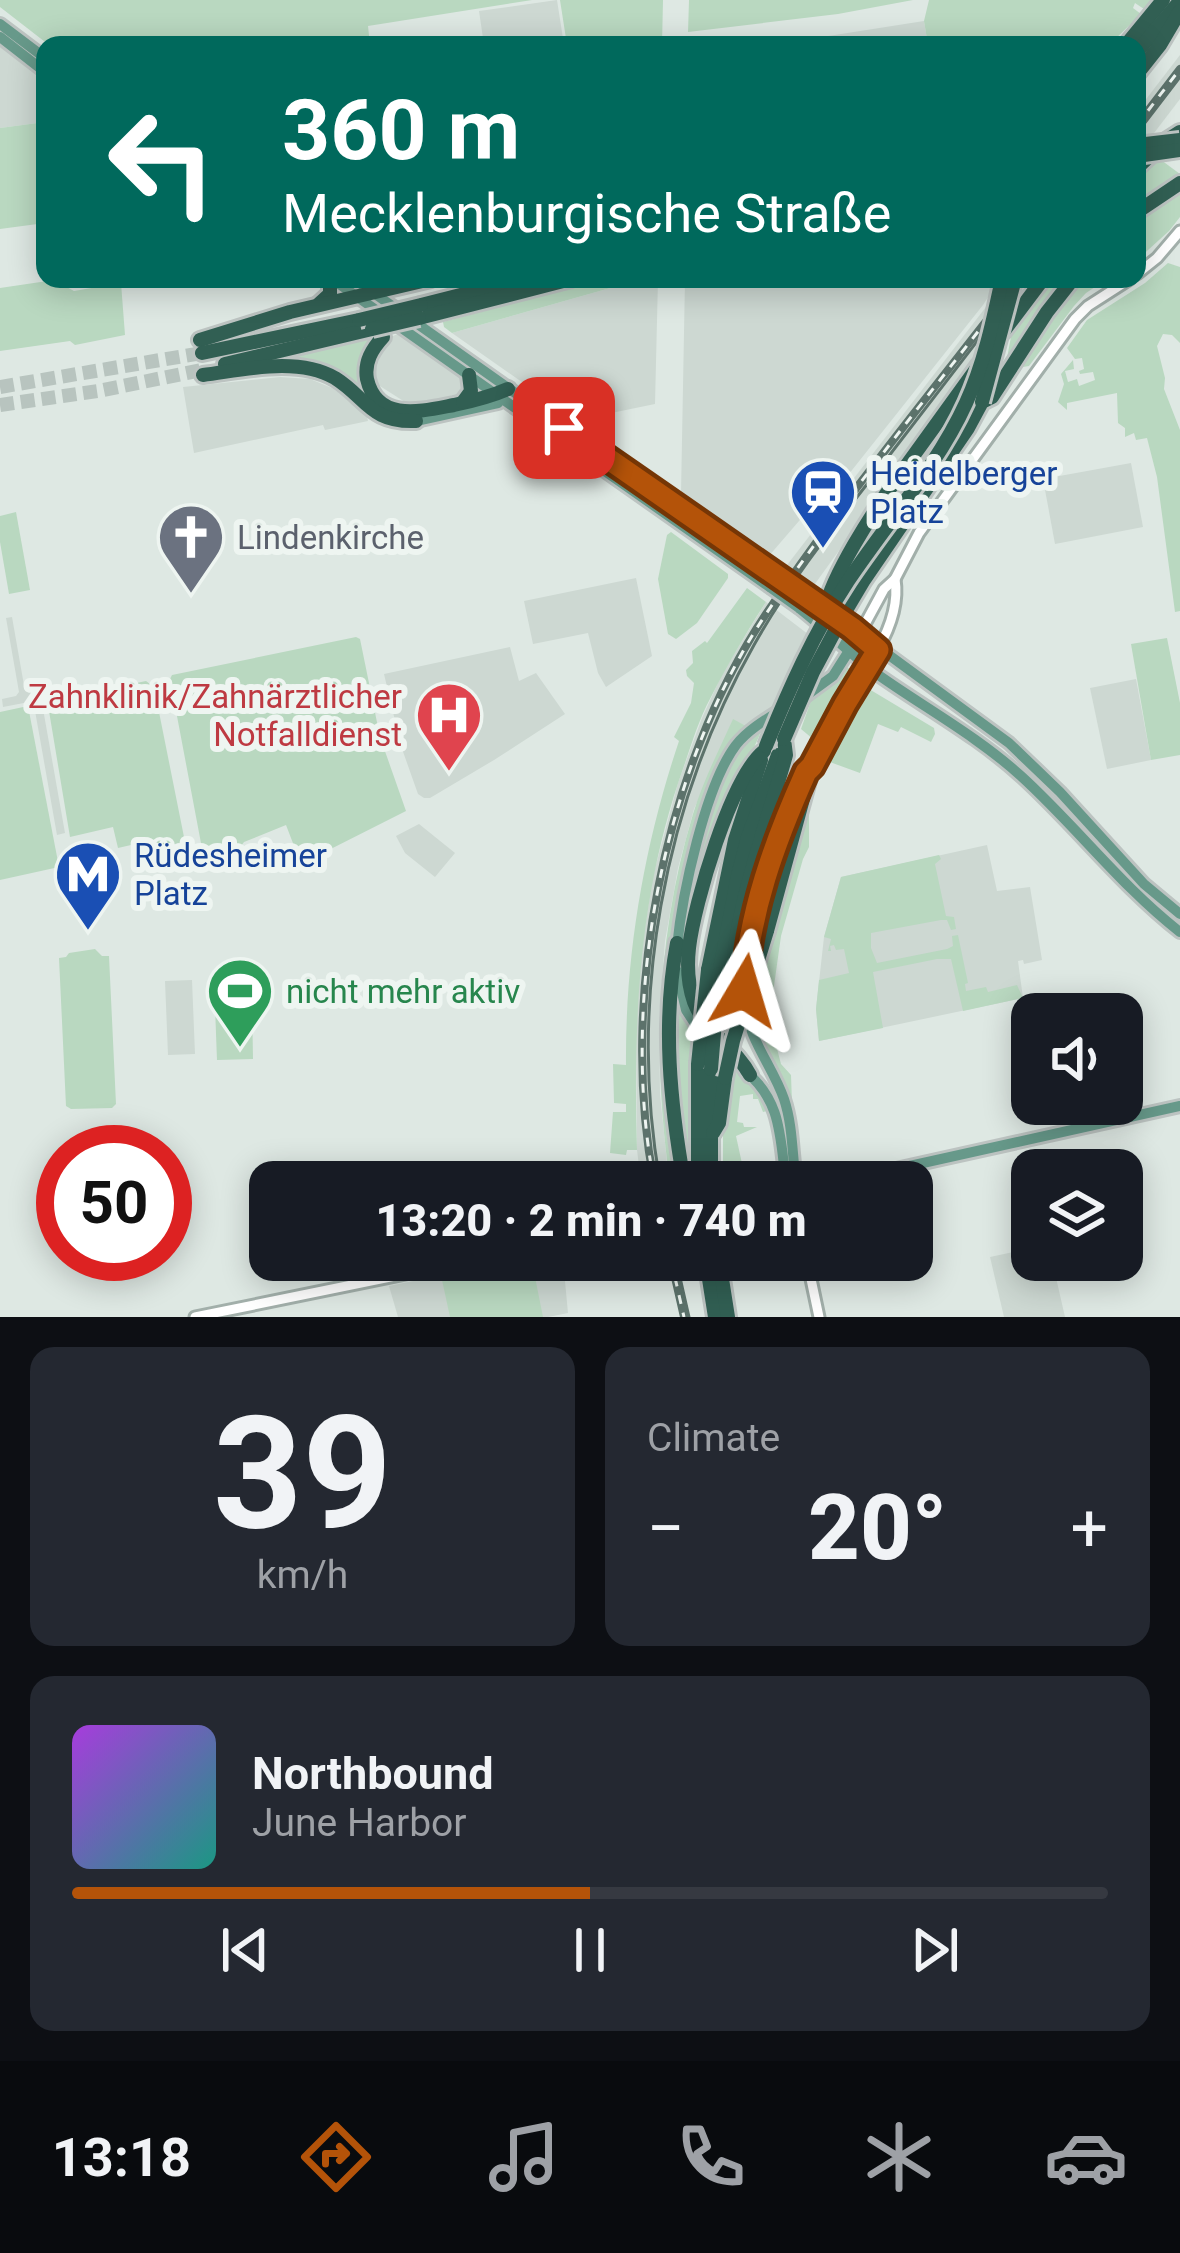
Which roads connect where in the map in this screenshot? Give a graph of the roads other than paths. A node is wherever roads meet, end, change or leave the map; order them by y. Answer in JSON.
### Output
{"nodes":[{"id":1,"x":1163,"y":0,"type":"edge"},
{"id":2,"x":1180,"y":1,"type":"edge"},
{"id":3,"x":1180,"y":11,"type":"edge"},
{"id":4,"x":0,"y":24,"type":"edge"},
{"id":5,"x":1137,"y":36,"type":"edge"},
{"id":6,"x":1140,"y":36,"type":"edge"},
{"id":7,"x":0,"y":37,"type":"edge"},
{"id":8,"x":36,"y":51,"type":"edge"},
{"id":9,"x":1146,"y":63,"type":"edge"},
{"id":10,"x":36,"y":64,"type":"edge"},
{"id":11,"x":1180,"y":136,"type":"edge"},
{"id":12,"x":1146,"y":143,"type":"edge"},
{"id":13,"x":1180,"y":150,"type":"edge"},
{"id":14,"x":1146,"y":155,"type":"edge"},
{"id":15,"x":1146,"y":159,"type":"edge"},
{"id":16,"x":1179,"y":183,"type":"edge"},
{"id":17,"x":1146,"y":206,"type":"edge"},
{"id":18,"x":1180,"y":231,"type":"edge"},
{"id":19,"x":1146,"y":267,"type":"edge"},
{"id":20,"x":330,"y":288,"type":"edge"},
{"id":21,"x":348,"y":288,"type":"edge"},
{"id":22,"x":360,"y":288,"type":"edge"},
{"id":23,"x":398,"y":288,"type":"edge"},
{"id":24,"x":498,"y":288,"type":"edge"},
{"id":25,"x":532,"y":288,"type":"edge"},
{"id":26,"x":1000,"y":288,"type":"edge"},
{"id":27,"x":1013,"y":288,"type":"edge"},
{"id":28,"x":1036,"y":288,"type":"edge"},
{"id":29,"x":1067,"y":288,"type":"edge"},
{"id":30,"x":1118,"y":288,"type":"edge"},
{"id":31,"x":365,"y":297,"type":"junction"},
{"id":32,"x":318,"y":305,"type":"junction"},
{"id":33,"x":425,"y":313,"type":"junction"},
{"id":34,"x":371,"y":329,"type":"junction"},
{"id":35,"x":469,"y":375,"type":"junction"},
{"id":36,"x":502,"y":394,"type":"junction"},
{"id":37,"x":982,"y":402,"type":"junction"},
{"id":38,"x":462,"y":403,"type":"junction"},
{"id":39,"x":416,"y":422,"type":"joint"},
{"id":40,"x":895,"y":579,"type":"junction"},
{"id":41,"x":802,"y":603,"type":"junction"},
{"id":42,"x":822,"y":626,"type":"junction"},
{"id":43,"x":860,"y":635,"type":"junction"},
{"id":44,"x":878,"y":650,"type":"junction"},
{"id":45,"x":850,"y":652,"type":"junction"},
{"id":46,"x":868,"y":667,"type":"junction"},
{"id":47,"x":776,"y":749,"type":"junction"},
{"id":48,"x":812,"y":766,"type":"junction"},
{"id":49,"x":1180,"y":914,"type":"edge"},
{"id":50,"x":1180,"y":932,"type":"edge"},
{"id":51,"x":677,"y":943,"type":"junction"},
{"id":52,"x":745,"y":1008,"type":"junction"},
{"id":53,"x":704,"y":1066,"type":"junction"},
{"id":54,"x":750,"y":1075,"type":"junction"},
{"id":55,"x":1180,"y":1106,"type":"edge"},
{"id":56,"x":710,"y":1137,"type":"junction"},
{"id":57,"x":680,"y":1161,"type":"edge"},
{"id":58,"x":699,"y":1161,"type":"edge"},
{"id":59,"x":711,"y":1161,"type":"edge"},
{"id":60,"x":783,"y":1161,"type":"edge"},
{"id":61,"x":794,"y":1161,"type":"edge"},
{"id":62,"x":933,"y":1161,"type":"edge"},
{"id":63,"x":371,"y":1281,"type":"edge"},
{"id":64,"x":709,"y":1281,"type":"edge"},
{"id":65,"x":722,"y":1281,"type":"edge"},
{"id":66,"x":811,"y":1281,"type":"edge"},
{"id":67,"x":195,"y":1317,"type":"edge"},
{"id":68,"x":715,"y":1317,"type":"edge"},
{"id":69,"x":728,"y":1317,"type":"edge"},
{"id":70,"x":819,"y":1317,"type":"edge"}],
"edges":[{"from":1,"to":5,"type":"highway"},
{"from":2,"to":6,"type":"highway"},
{"from":3,"to":9,"type":"highway"},
{"from":4,"to":8,"type":"main road"},
{"from":7,"to":10,"type":"main road"},
{"from":11,"to":12,"type":"highway","bridge":true},
{"from":11,"to":15,"type":"highway","bridge":true},
{"from":13,"to":14,"type":"highway","bridge":true},
{"from":16,"to":17,"type":"highway"},
{"from":18,"to":19,"type":"street"},
{"from":20,"to":32,"type":"highway"},
{"from":21,"to":31,"type":"main road"},
{"from":22,"to":31,"type":"main road"},
{"from":23,"to":31,"type":"highway"},
{"from":24,"to":33,"type":"highway"},
{"from":25,"to":33,"type":"highway"},
{"from":26,"to":42,"type":"highway","bridge":true},
{"from":27,"to":37,"type":"highway","bridge":true},
{"from":28,"to":42,"type":"highway","bridge":true},
{"from":29,"to":37,"type":"highway"},
{"from":30,"to":40,"type":"street"},
{"from":31,"to":32,"type":"highway"},
{"from":31,"to":35,"type":"main road"},
{"from":31,"to":36,"type":"main road"},
{"from":32,"to":34,"type":"highway"},
{"from":33,"to":34,"type":"highway","bridge":true},
{"from":33,"to":34,"type":"highway","bridge":true},
{"from":34,"to":38,"type":"highway"},
{"from":34,"to":39,"type":"highway"},
{"from":35,"to":36,"type":"main road"},
{"from":35,"to":38,"type":"highway"},
{"from":36,"to":38,"type":"highway"},
{"from":36,"to":39,"type":"main road"},
{"from":36,"to":41,"type":"main road","bridge":true},
{"from":37,"to":47,"type":"highway","bridge":true},
{"from":40,"to":43,"type":"street"},
{"from":40,"to":44,"type":"street"},
{"from":41,"to":43,"type":"main road"},
{"from":41,"to":45,"type":"main road"},
{"from":42,"to":47,"type":"highway","bridge":true},
{"from":43,"to":44,"type":"main road"},
{"from":43,"to":45,"type":"main road"},
{"from":44,"to":46,"type":"main road"},
{"from":44,"to":49,"type":"main road"},
{"from":45,"to":46,"type":"main road"},
{"from":45,"to":51,"type":"main road"},
{"from":46,"to":48,"type":"main road"},
{"from":46,"to":50,"type":"main road"},
{"from":47,"to":52,"type":"highway"},
{"from":47,"to":53,"type":"highway","bridge":true},
{"from":47,"to":54,"type":"highway"},
{"from":48,"to":52,"type":"main road"},
{"from":48,"to":56,"type":"highway","bridge":true},
{"from":51,"to":54,"type":"main road"},
{"from":51,"to":57,"type":"highway"},
{"from":52,"to":61,"type":"main road"},
{"from":53,"to":56,"type":"highway"},
{"from":53,"to":58,"type":"highway"},
{"from":54,"to":60,"type":"main road"},
{"from":55,"to":62,"type":"main road"},
{"from":56,"to":59,"type":"highway"},
{"from":63,"to":67,"type":"street"},
{"from":64,"to":68,"type":"highway"},
{"from":65,"to":69,"type":"highway"},
{"from":66,"to":70,"type":"street"}]}
